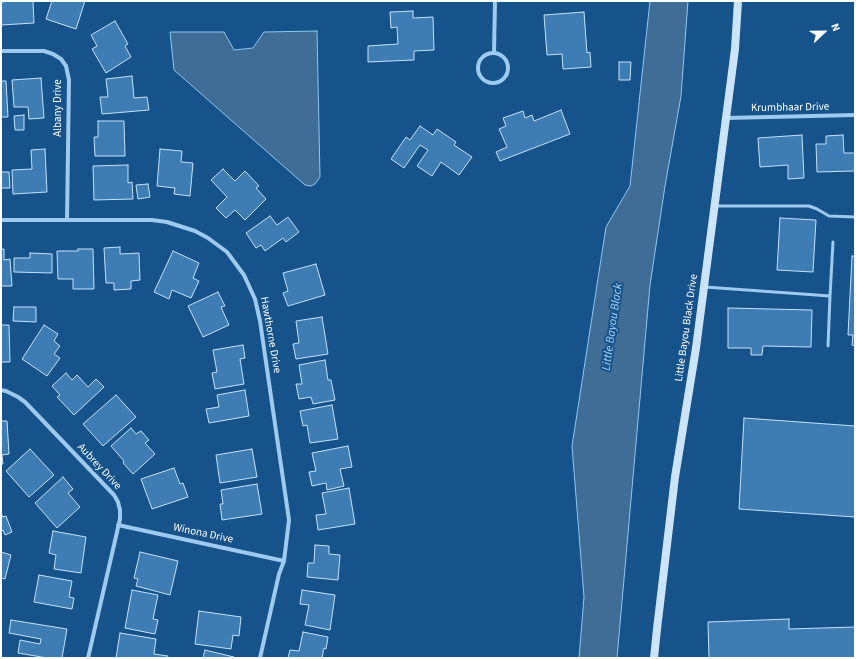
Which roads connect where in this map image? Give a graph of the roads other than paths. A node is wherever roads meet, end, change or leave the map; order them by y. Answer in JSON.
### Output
{"nodes":[{"id":1,"x":495,"y":1,"type":"edge"},
{"id":2,"x":738,"y":1,"type":"edge"},
{"id":3,"x":1,"y":51,"type":"edge"},
{"id":4,"x":494,"y":53,"type":"junction"},
{"id":5,"x":855,"y":115,"type":"edge"},
{"id":6,"x":726,"y":118,"type":"junction"},
{"id":7,"x":714,"y":206,"type":"junction"},
{"id":8,"x":855,"y":217,"type":"edge"},
{"id":9,"x":1,"y":220,"type":"edge"},
{"id":10,"x":67,"y":220,"type":"junction"},
{"id":11,"x":832,"y":242,"type":"dead end"},
{"id":12,"x":704,"y":287,"type":"junction"},
{"id":13,"x":830,"y":296,"type":"junction"},
{"id":14,"x":828,"y":346,"type":"dead end"},
{"id":15,"x":1,"y":390,"type":"edge"},
{"id":16,"x":118,"y":525,"type":"junction"},
{"id":17,"x":284,"y":561,"type":"junction"},
{"id":18,"x":88,"y":658,"type":"edge"},
{"id":19,"x":260,"y":658,"type":"edge"},
{"id":20,"x":654,"y":658,"type":"edge"}],
"edges":[{"from":1,"to":4,"type":"street"},
{"from":2,"to":6,"type":"main road","name":"Little Bayou Black Drive"},
{"from":3,"to":10,"type":"street","name":"Albany Drive"},
{"from":4,"to":4,"type":"street"},
{"from":5,"to":6,"type":"street","name":"Krumbhaar Drive"},
{"from":6,"to":7,"type":"main road","name":"Little Bayou Black Drive"},
{"from":7,"to":8,"type":"lane"},
{"from":7,"to":12,"type":"main road","name":"Little Bayou Black Drive"},
{"from":9,"to":10,"type":"street","name":"Hawthorne Drive"},
{"from":10,"to":17,"type":"street","name":"Hawthorne Drive"},
{"from":11,"to":13,"type":"lane"},
{"from":12,"to":13,"type":"lane"},
{"from":12,"to":20,"type":"main road","name":"Little Bayou Black Drive"},
{"from":13,"to":14,"type":"lane"},
{"from":15,"to":16,"type":"street","name":"Aubrey Drive"},
{"from":16,"to":17,"type":"street","name":"Winona Drive"},
{"from":16,"to":18,"type":"street","name":"Aubrey Drive"},
{"from":17,"to":19,"type":"street","name":"Hawthorne Drive"}]}
